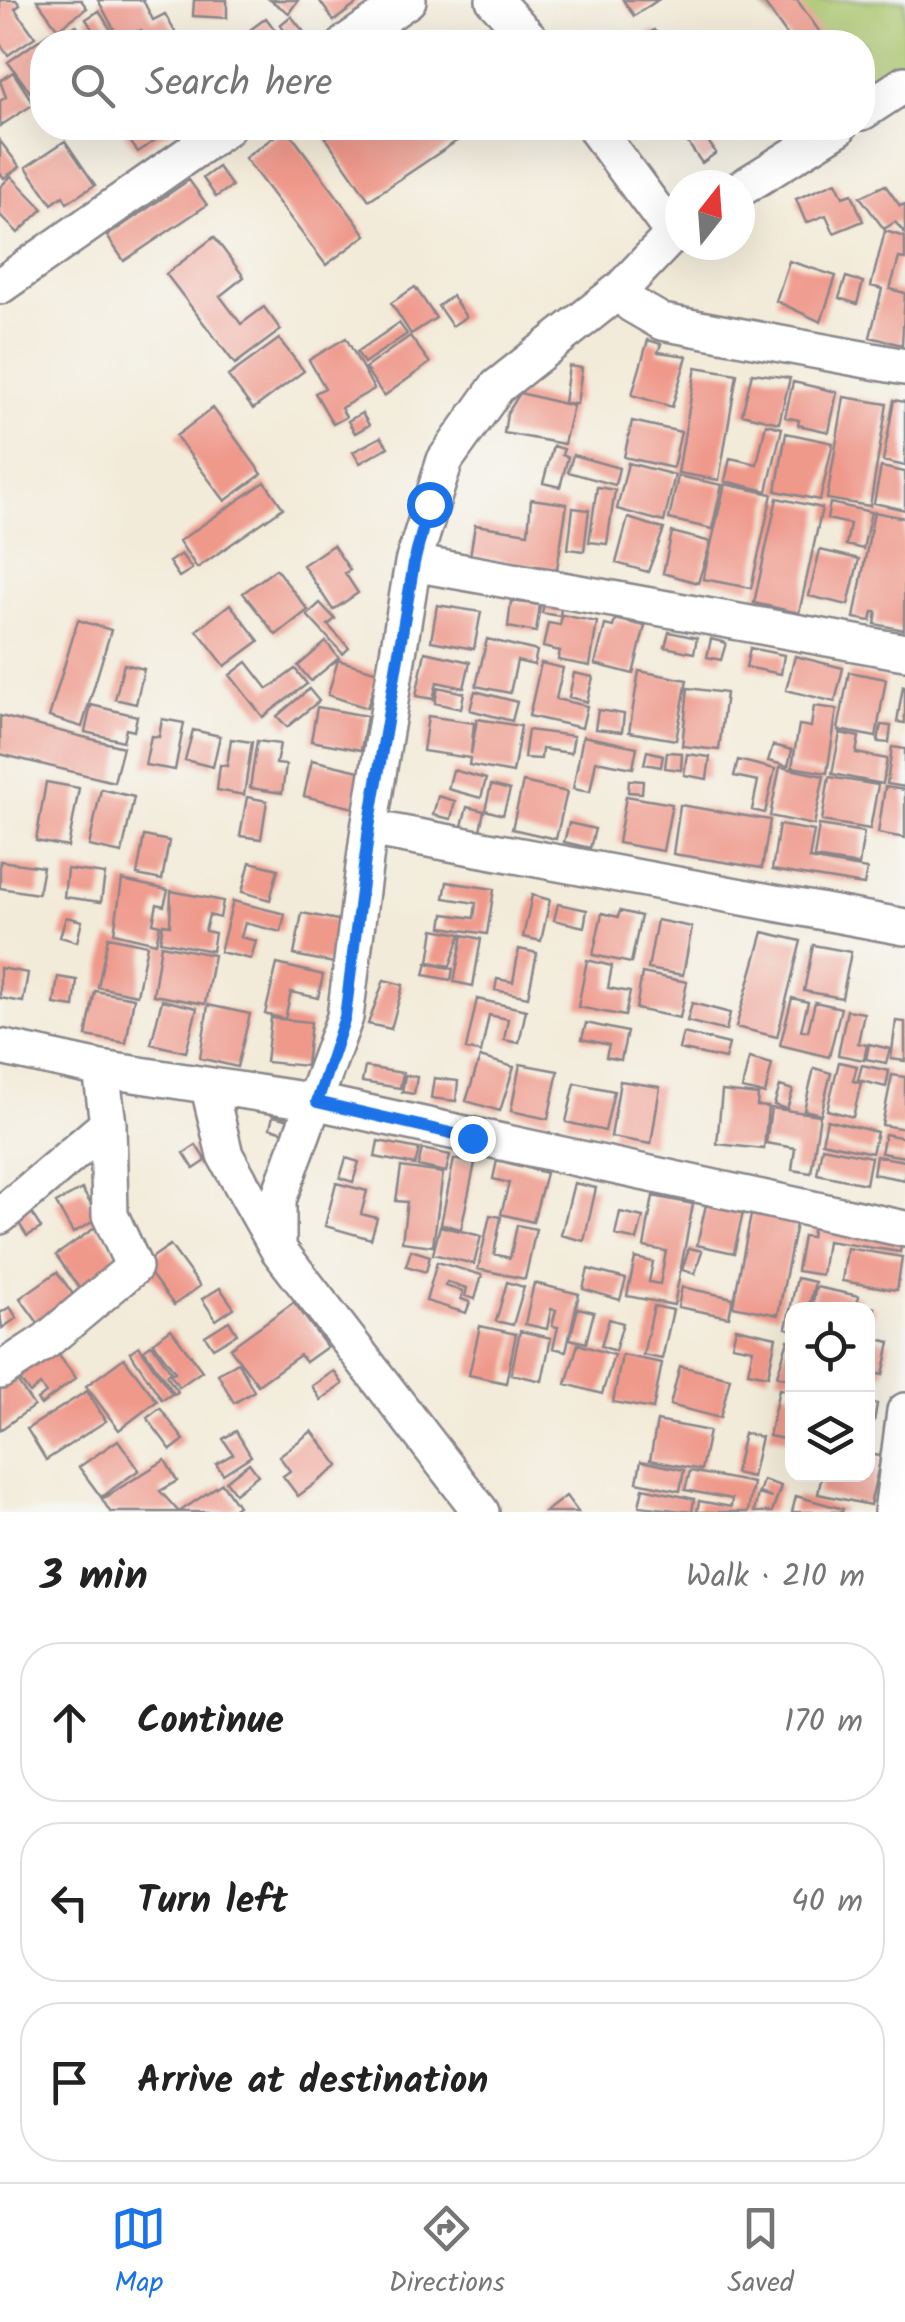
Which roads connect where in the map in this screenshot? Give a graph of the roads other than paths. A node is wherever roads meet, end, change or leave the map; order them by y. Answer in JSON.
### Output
{"nodes":[{"id":1,"x":408,"y":0,"type":"edge"},
{"id":2,"x":494,"y":0,"type":"edge"},
{"id":3,"x":364,"y":30,"type":"edge"},
{"id":4,"x":522,"y":30,"type":"edge"},
{"id":5,"x":905,"y":84,"type":"edge"},
{"id":6,"x":875,"y":104,"type":"edge"},
{"id":7,"x":209,"y":140,"type":"edge"},
{"id":8,"x":605,"y":140,"type":"edge"},
{"id":9,"x":819,"y":140,"type":"edge"},
{"id":10,"x":755,"y":180,"type":"edge"},
{"id":11,"x":665,"y":216,"type":"edge"},
{"id":12,"x":665,"y":242,"type":"edge"},
{"id":13,"x":0,"y":286,"type":"edge"},
{"id":14,"x":622,"y":289,"type":"junction"},
{"id":15,"x":905,"y":367,"type":"edge"},
{"id":16,"x":414,"y":563,"type":"junction"},
{"id":17,"x":905,"y":652,"type":"edge"},
{"id":18,"x":369,"y":828,"type":"junction"},
{"id":19,"x":905,"y":927,"type":"edge"},
{"id":20,"x":0,"y":1047,"type":"edge"},
{"id":21,"x":100,"y":1070,"type":"junction"},
{"id":22,"x":209,"y":1088,"type":"junction"},
{"id":23,"x":317,"y":1102,"type":"junction"},
{"id":24,"x":108,"y":1124,"type":"junction"},
{"id":25,"x":0,"y":1216,"type":"edge"},
{"id":26,"x":905,"y":1228,"type":"edge"},
{"id":27,"x":278,"y":1249,"type":"junction"},
{"id":28,"x":0,"y":1371,"type":"edge"},
{"id":29,"x":905,"y":1424,"type":"edge"},
{"id":30,"x":481,"y":1512,"type":"edge"},
{"id":31,"x":892,"y":1512,"type":"edge"}],
"edges":[{"from":1,"to":3,"type":"street"},
{"from":2,"to":4,"type":"street"},
{"from":5,"to":6,"type":"street"},
{"from":7,"to":13,"type":"street"},
{"from":8,"to":11,"type":"street"},
{"from":9,"to":10,"type":"street"},
{"from":12,"to":14,"type":"street"},
{"from":14,"to":15,"type":"street"},
{"from":14,"to":16,"type":"street"},
{"from":16,"to":17,"type":"street"},
{"from":16,"to":18,"type":"street"},
{"from":18,"to":19,"type":"street"},
{"from":18,"to":23,"type":"street"},
{"from":20,"to":21,"type":"street"},
{"from":21,"to":22,"type":"street"},
{"from":21,"to":24,"type":"street"},
{"from":22,"to":23,"type":"street"},
{"from":22,"to":27,"type":"street"},
{"from":23,"to":26,"type":"street"},
{"from":23,"to":27,"type":"street"},
{"from":24,"to":25,"type":"street"},
{"from":24,"to":28,"type":"street"},
{"from":27,"to":30,"type":"street"},
{"from":29,"to":31,"type":"street"}]}
